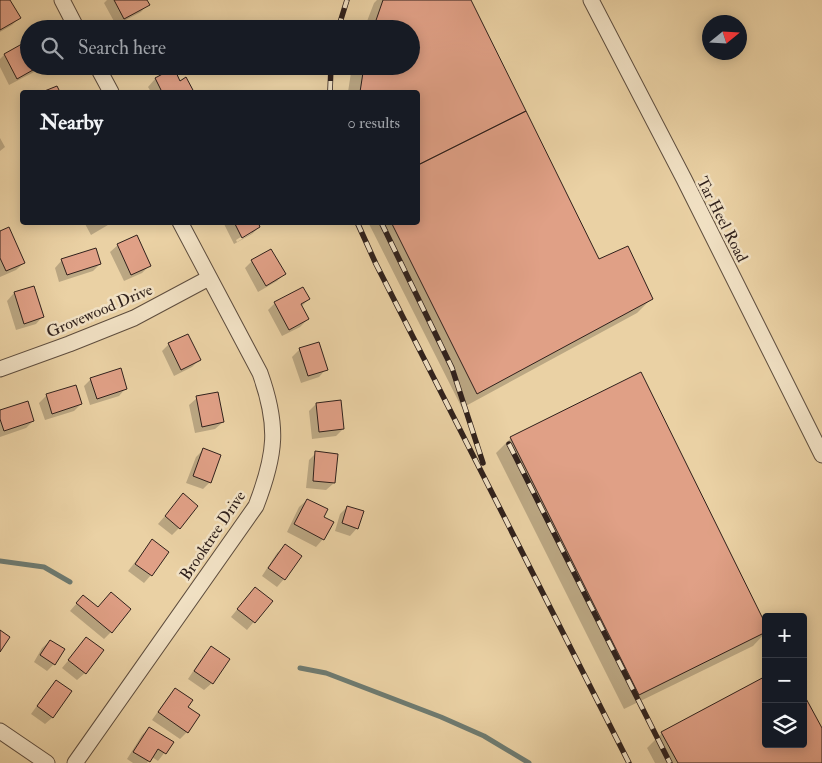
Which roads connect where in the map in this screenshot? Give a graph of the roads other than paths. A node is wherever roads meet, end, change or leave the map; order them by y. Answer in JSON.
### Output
{"nodes":[{"id":1,"x":62,"y":0,"type":"edge"},
{"id":2,"x":592,"y":0,"type":"edge"},
{"id":3,"x":72,"y":20,"type":"edge"},
{"id":4,"x":102,"y":75,"type":"edge"},
{"id":5,"x":110,"y":90,"type":"edge"},
{"id":6,"x":182,"y":225,"type":"edge"},
{"id":7,"x":209,"y":278,"type":"junction"},
{"id":8,"x":0,"y":369,"type":"edge"},
{"id":9,"x":822,"y":455,"type":"edge"},
{"id":10,"x":0,"y":731,"type":"edge"},
{"id":11,"x":47,"y":763,"type":"edge"},
{"id":12,"x":75,"y":763,"type":"edge"}],
"edges":[{"from":1,"to":3,"type":"street"},
{"from":2,"to":9,"type":"street","name":"Tar Heel Road"},
{"from":4,"to":5,"type":"street"},
{"from":6,"to":7,"type":"street","name":"Brooktree Drive"},
{"from":7,"to":8,"type":"street","name":"Grovewood Drive"},
{"from":7,"to":12,"type":"street","name":"Brooktree Drive"},
{"from":10,"to":11,"type":"street"}]}
